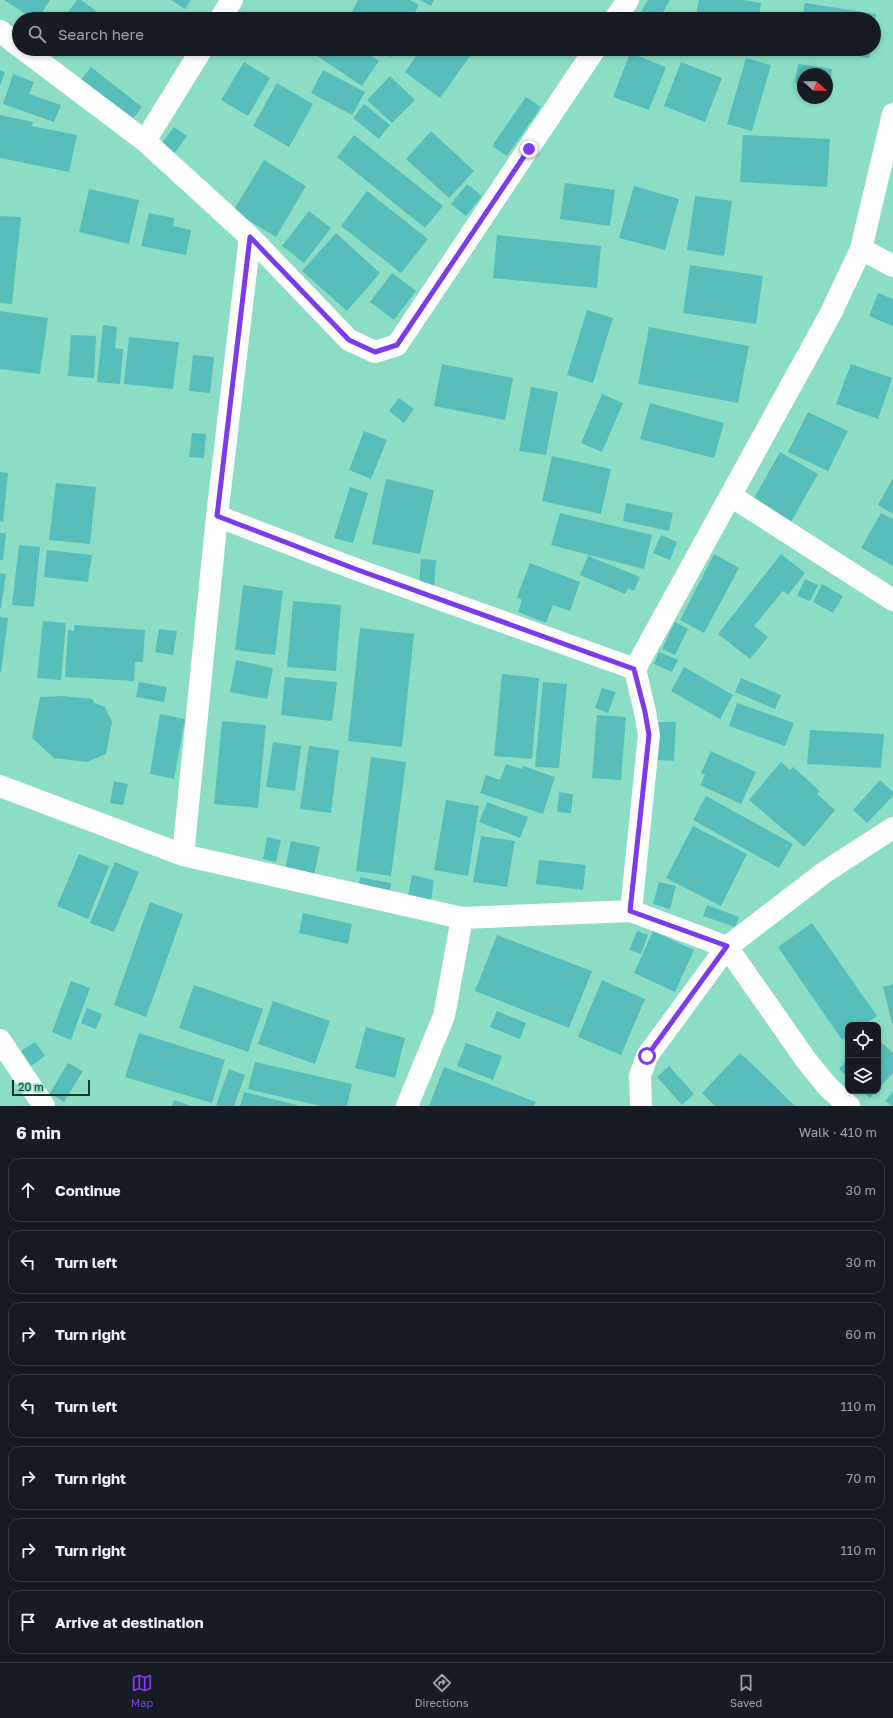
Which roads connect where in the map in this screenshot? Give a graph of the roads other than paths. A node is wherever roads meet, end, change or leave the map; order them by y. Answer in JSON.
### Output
{"nodes":[{"id":1,"x":232,"y":0,"type":"edge"},
{"id":2,"x":628,"y":0,"type":"edge"},
{"id":3,"x":224,"y":12,"type":"edge"},
{"id":4,"x":620,"y":12,"type":"edge"},
{"id":5,"x":0,"y":32,"type":"edge"},
{"id":6,"x":12,"y":41,"type":"edge"},
{"id":7,"x":32,"y":56,"type":"edge"},
{"id":8,"x":198,"y":56,"type":"edge"},
{"id":9,"x":590,"y":56,"type":"edge"},
{"id":10,"x":893,"y":114,"type":"edge"},
{"id":11,"x":145,"y":141,"type":"junction"},
{"id":12,"x":250,"y":237,"type":"junction"},
{"id":13,"x":861,"y":249,"type":"junction"},
{"id":14,"x":893,"y":266,"type":"edge"},
{"id":15,"x":731,"y":496,"type":"junction"},
{"id":16,"x":217,"y":516,"type":"junction"},
{"id":17,"x":893,"y":600,"type":"edge"},
{"id":18,"x":634,"y":669,"type":"junction"},
{"id":19,"x":0,"y":786,"type":"edge"},
{"id":20,"x":893,"y":828,"type":"edge"},
{"id":21,"x":184,"y":855,"type":"junction"},
{"id":22,"x":630,"y":911,"type":"junction"},
{"id":23,"x":462,"y":918,"type":"junction"},
{"id":24,"x":727,"y":946,"type":"junction"},
{"id":25,"x":0,"y":1040,"type":"edge"},
{"id":26,"x":44,"y":1106,"type":"edge"},
{"id":27,"x":407,"y":1106,"type":"edge"},
{"id":28,"x":641,"y":1106,"type":"edge"},
{"id":29,"x":848,"y":1106,"type":"edge"}],
"edges":[{"from":1,"to":3,"type":"street"},
{"from":2,"to":4,"type":"street"},
{"from":5,"to":6,"type":"street"},
{"from":7,"to":11,"type":"street"},
{"from":8,"to":11,"type":"street"},
{"from":9,"to":12,"type":"street"},
{"from":10,"to":13,"type":"street"},
{"from":11,"to":12,"type":"street"},
{"from":12,"to":16,"type":"street"},
{"from":13,"to":14,"type":"street"},
{"from":13,"to":15,"type":"street"},
{"from":15,"to":17,"type":"street"},
{"from":15,"to":18,"type":"street"},
{"from":16,"to":18,"type":"street"},
{"from":16,"to":21,"type":"street"},
{"from":18,"to":22,"type":"street"},
{"from":19,"to":21,"type":"street"},
{"from":20,"to":24,"type":"street"},
{"from":21,"to":23,"type":"street"},
{"from":22,"to":23,"type":"street"},
{"from":22,"to":24,"type":"street"},
{"from":23,"to":27,"type":"street"},
{"from":24,"to":28,"type":"street"},
{"from":24,"to":29,"type":"street"},
{"from":25,"to":26,"type":"street"}]}
